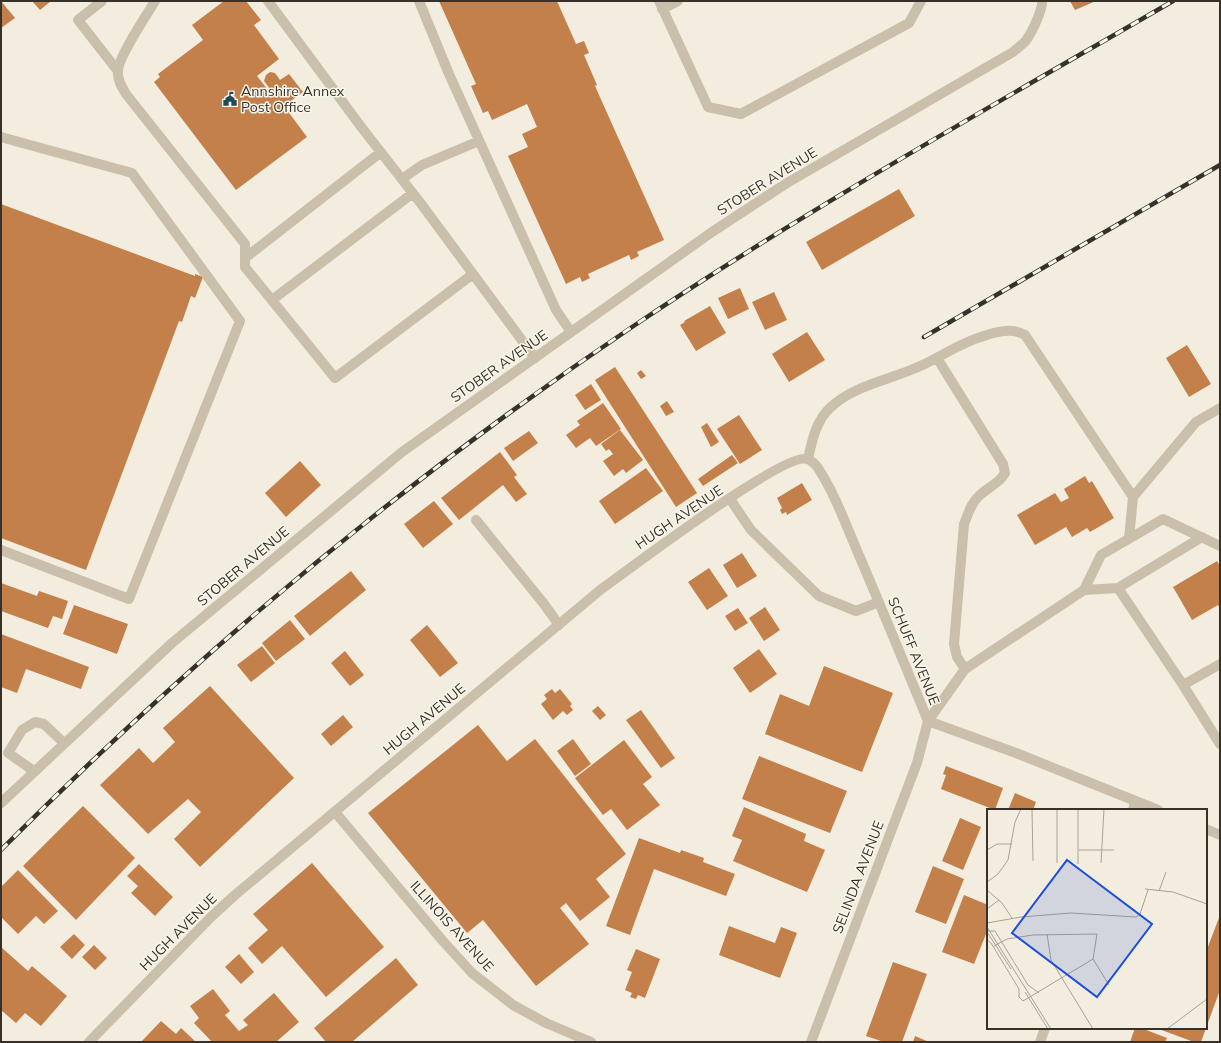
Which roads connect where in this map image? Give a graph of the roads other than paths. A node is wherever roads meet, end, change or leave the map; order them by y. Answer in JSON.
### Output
{"nodes":[{"id":1,"x":102,"y":1,"type":"edge"},
{"id":2,"x":155,"y":1,"type":"edge"},
{"id":3,"x":268,"y":1,"type":"edge"},
{"id":4,"x":419,"y":1,"type":"edge"},
{"id":5,"x":678,"y":1,"type":"edge"},
{"id":6,"x":921,"y":1,"type":"edge"},
{"id":7,"x":1042,"y":1,"type":"edge"},
{"id":8,"x":660,"y":5,"type":"edge"},
{"id":9,"x":117,"y":70,"type":"junction"},
{"id":10,"x":1,"y":137,"type":"edge"},
{"id":11,"x":479,"y":141,"type":"junction"},
{"id":12,"x":381,"y":152,"type":"junction"},
{"id":13,"x":402,"y":179,"type":"junction"},
{"id":14,"x":413,"y":193,"type":"junction"},
{"id":15,"x":245,"y":258,"type":"junction"},
{"id":16,"x":472,"y":274,"type":"junction"},
{"id":17,"x":272,"y":300,"type":"junction"},
{"id":18,"x":571,"y":332,"type":"junction"},
{"id":19,"x":535,"y":358,"type":"junction"},
{"id":20,"x":937,"y":358,"type":"junction"},
{"id":21,"x":1220,"y":408,"type":"edge"},
{"id":22,"x":808,"y":459,"type":"junction"},
{"id":23,"x":1133,"y":497,"type":"junction"},
{"id":24,"x":730,"y":499,"type":"junction"},
{"id":25,"x":476,"y":520,"type":"dead end"},
{"id":26,"x":1202,"y":537,"type":"junction"},
{"id":27,"x":1129,"y":539,"type":"junction"},
{"id":28,"x":1220,"y":546,"type":"edge"},
{"id":29,"x":1,"y":550,"type":"edge"},
{"id":30,"x":1118,"y":588,"type":"junction"},
{"id":31,"x":1084,"y":590,"type":"junction"},
{"id":32,"x":879,"y":602,"type":"junction"},
{"id":33,"x":559,"y":625,"type":"junction"},
{"id":34,"x":1220,"y":664,"type":"edge"},
{"id":35,"x":965,"y":669,"type":"junction"},
{"id":36,"x":1183,"y":685,"type":"junction"},
{"id":37,"x":928,"y":721,"type":"junction"},
{"id":38,"x":64,"y":743,"type":"junction"},
{"id":39,"x":1220,"y":744,"type":"edge"},
{"id":40,"x":4,"y":752,"type":"edge"},
{"id":41,"x":34,"y":771,"type":"junction"},
{"id":42,"x":1,"y":803,"type":"edge"},
{"id":43,"x":1134,"y":806,"type":"edge"},
{"id":44,"x":1152,"y":809,"type":"edge"},
{"id":45,"x":336,"y":812,"type":"junction"},
{"id":46,"x":1207,"y":829,"type":"edge"},
{"id":47,"x":1220,"y":835,"type":"edge"},
{"id":48,"x":1045,"y":1029,"type":"edge"},
{"id":49,"x":89,"y":1042,"type":"edge"},
{"id":50,"x":591,"y":1042,"type":"edge"},
{"id":51,"x":811,"y":1042,"type":"edge"},
{"id":52,"x":1040,"y":1042,"type":"edge"}],
"edges":[{"from":1,"to":9,"type":"street"},
{"from":2,"to":9,"type":"street"},
{"from":3,"to":12,"type":"street"},
{"from":4,"to":11,"type":"street"},
{"from":5,"to":8,"type":"street"},
{"from":6,"to":8,"type":"street"},
{"from":7,"to":18,"type":"street","name":"STOBER AVENUE"},
{"from":9,"to":15,"type":"street"},
{"from":10,"to":29,"type":"street"},
{"from":11,"to":13,"type":"street"},
{"from":11,"to":18,"type":"street"},
{"from":12,"to":13,"type":"street"},
{"from":12,"to":15,"type":"street"},
{"from":13,"to":14,"type":"street"},
{"from":14,"to":16,"type":"street"},
{"from":14,"to":17,"type":"street"},
{"from":15,"to":17,"type":"street"},
{"from":16,"to":17,"type":"street"},
{"from":16,"to":19,"type":"street"},
{"from":18,"to":19,"type":"street","name":"STOBER AVENUE"},
{"from":19,"to":38,"type":"street","name":"STOBER AVENUE"},
{"from":20,"to":22,"type":"street"},
{"from":20,"to":23,"type":"street"},
{"from":20,"to":35,"type":"street"},
{"from":21,"to":23,"type":"street"},
{"from":22,"to":24,"type":"street","name":"HUGH AVENUE"},
{"from":22,"to":32,"type":"street","name":"SCHUFF AVENUE"},
{"from":23,"to":27,"type":"street"},
{"from":24,"to":32,"type":"street"},
{"from":24,"to":33,"type":"street","name":"HUGH AVENUE"},
{"from":25,"to":33,"type":"street"},
{"from":26,"to":27,"type":"street"},
{"from":26,"to":28,"type":"street"},
{"from":26,"to":30,"type":"street"},
{"from":27,"to":31,"type":"street"},
{"from":30,"to":31,"type":"street"},
{"from":30,"to":36,"type":"street"},
{"from":31,"to":35,"type":"street"},
{"from":32,"to":37,"type":"street","name":"SCHUFF AVENUE"},
{"from":33,"to":45,"type":"street","name":"HUGH AVENUE"},
{"from":34,"to":36,"type":"street"},
{"from":35,"to":37,"type":"street"},
{"from":36,"to":39,"type":"street"},
{"from":37,"to":43,"type":"street","name":"SCHUFF AVENUE"},
{"from":37,"to":51,"type":"street","name":"SELINDA AVENUE"},
{"from":38,"to":40,"type":"street"},
{"from":38,"to":41,"type":"street","name":"STOBER AVENUE"},
{"from":40,"to":41,"type":"street"},
{"from":41,"to":42,"type":"street","name":"STOBER AVENUE"},
{"from":43,"to":44,"type":"street","name":"SCHUFF AVENUE"},
{"from":45,"to":49,"type":"street","name":"HUGH AVENUE"},
{"from":45,"to":50,"type":"street","name":"ILLINOIS AVENUE"},
{"from":46,"to":47,"type":"street"},
{"from":48,"to":52,"type":"street"}]}
